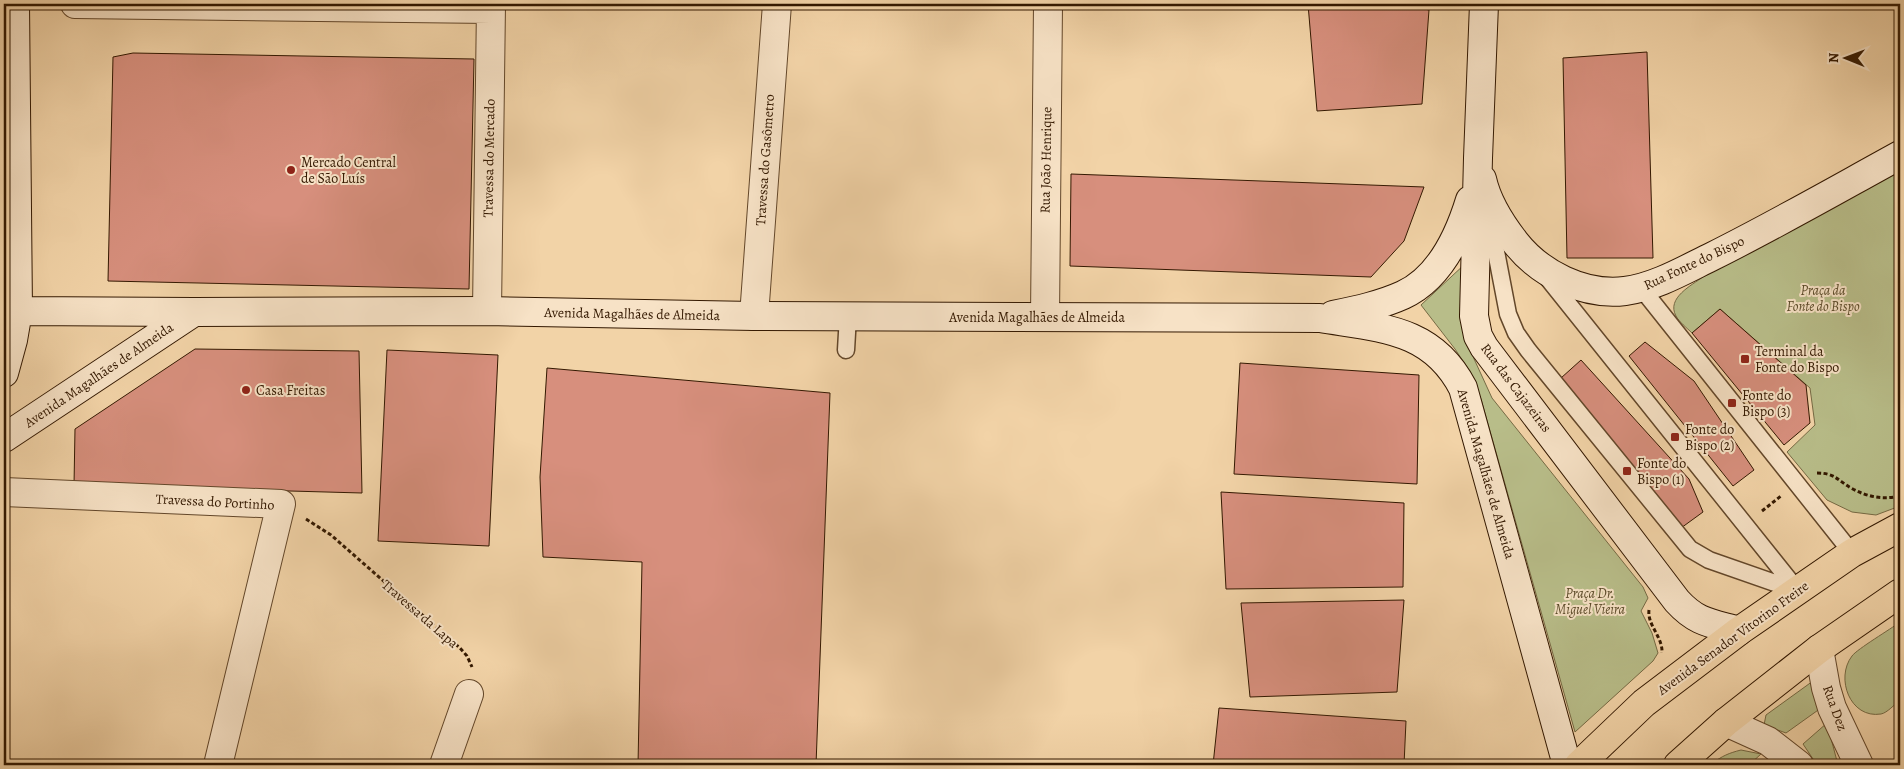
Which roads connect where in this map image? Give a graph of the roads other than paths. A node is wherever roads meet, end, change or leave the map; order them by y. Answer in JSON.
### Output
{"nodes":[{"id":1,"x":15,"y":4,"type":"edge"},
{"id":2,"x":75,"y":4,"type":"edge"},
{"id":3,"x":777,"y":4,"type":"edge"},
{"id":4,"x":1048,"y":4,"type":"edge"},
{"id":5,"x":1484,"y":4,"type":"edge"},
{"id":6,"x":298,"y":5,"type":"edge"},
{"id":7,"x":491,"y":7,"type":"edge"},
{"id":8,"x":1478,"y":151,"type":"junction"},
{"id":9,"x":1900,"y":155,"type":"edge"},
{"id":10,"x":1483,"y":185,"type":"junction"},
{"id":11,"x":1538,"y":266,"type":"junction"},
{"id":12,"x":1642,"y":289,"type":"junction"},
{"id":13,"x":11,"y":309,"type":"edge"},
{"id":14,"x":487,"y":311,"type":"junction"},
{"id":15,"x":194,"y":312,"type":"junction"},
{"id":16,"x":754,"y":316,"type":"junction"},
{"id":17,"x":848,"y":316,"type":"junction"},
{"id":18,"x":1045,"y":317,"type":"junction"},
{"id":19,"x":1320,"y":318,"type":"junction"},
{"id":20,"x":846,"y":350,"type":"dead end"},
{"id":21,"x":4,"y":374,"type":"edge"},
{"id":22,"x":4,"y":438,"type":"edge"},
{"id":23,"x":4,"y":446,"type":"edge"},
{"id":24,"x":4,"y":492,"type":"edge"},
{"id":25,"x":1900,"y":527,"type":"edge"},
{"id":26,"x":1852,"y":553,"type":"junction"},
{"id":27,"x":1798,"y":590,"type":"junction"},
{"id":28,"x":1900,"y":593,"type":"edge"},
{"id":29,"x":1739,"y":630,"type":"junction"},
{"id":30,"x":1819,"y":649,"type":"junction"},
{"id":31,"x":469,"y":694,"type":"road end"},
{"id":32,"x":1726,"y":722,"type":"junction"},
{"id":33,"x":218,"y":765,"type":"edge"},
{"id":34,"x":444,"y":765,"type":"edge"},
{"id":35,"x":1567,"y":765,"type":"edge"},
{"id":36,"x":1579,"y":765,"type":"edge"},
{"id":37,"x":1678,"y":765,"type":"edge"},
{"id":38,"x":1799,"y":765,"type":"edge"},
{"id":39,"x":1859,"y":765,"type":"edge"}],
"edges":[{"from":1,"to":13,"type":"main road"},
{"from":2,"to":6,"type":"main road"},
{"from":3,"to":16,"type":"main road","name":"Travessa do Gasômetro"},
{"from":4,"to":18,"type":"main road","name":"Rua João Henrique"},
{"from":5,"to":8,"type":"main road","name":"Rua das Cajazeiras"},
{"from":6,"to":7,"type":"main road"},
{"from":7,"to":14,"type":"main road","name":"Travessa do Mercado"},
{"from":8,"to":10,"type":"main road","name":"Rua Fonte do Bispo"},
{"from":8,"to":19,"type":"main road"},
{"from":8,"to":29,"type":"main road","name":"Rua das Cajazeiras"},
{"from":9,"to":12,"type":"main road","name":"Rua Fonte do Bispo"},
{"from":10,"to":11,"type":"main road","name":"Rua Fonte do Bispo"},
{"from":10,"to":27,"type":"lane"},
{"from":11,"to":12,"type":"main road","name":"Rua Fonte do Bispo"},
{"from":11,"to":27,"type":"lane"},
{"from":12,"to":26,"type":"lane"},
{"from":13,"to":15,"type":"main road","name":"Avenida Magalhães de Almeida"},
{"from":13,"to":21,"type":"main road"},
{"from":14,"to":15,"type":"main road","name":"Avenida Magalhães de Almeida"},
{"from":14,"to":16,"type":"main road","name":"Avenida Magalhães de Almeida"},
{"from":15,"to":22,"type":"main road","name":"Avenida Magalhães de Almeida"},
{"from":16,"to":17,"type":"main road","name":"Avenida Magalhães de Almeida"},
{"from":17,"to":18,"type":"main road","name":"Avenida Magalhães de Almeida"},
{"from":17,"to":20,"type":"lane"},
{"from":18,"to":19,"type":"main road","name":"Avenida Magalhães de Almeida"},
{"from":19,"to":35,"type":"main road","name":"Avenida Magalhães de Almeida"},
{"from":22,"to":23,"type":"main road"},
{"from":24,"to":33,"type":"main road","name":"Travessa do Portinho"},
{"from":25,"to":26,"type":"main road","name":"Avenida Senador Vitorino Freire"},
{"from":26,"to":27,"type":"main road","name":"Avenida Senador Vitorino Freire"},
{"from":27,"to":29,"type":"main road","name":"Avenida Senador Vitorino Freire"},
{"from":28,"to":30,"type":"main road"},
{"from":29,"to":36,"type":"main road","name":"Avenida Senador Vitorino Freire"},
{"from":30,"to":32,"type":"main road"},
{"from":30,"to":39,"type":"main road","name":"Rua Dez"},
{"from":31,"to":34,"type":"main road"},
{"from":32,"to":37,"type":"main road"},
{"from":32,"to":38,"type":"main road"}]}
